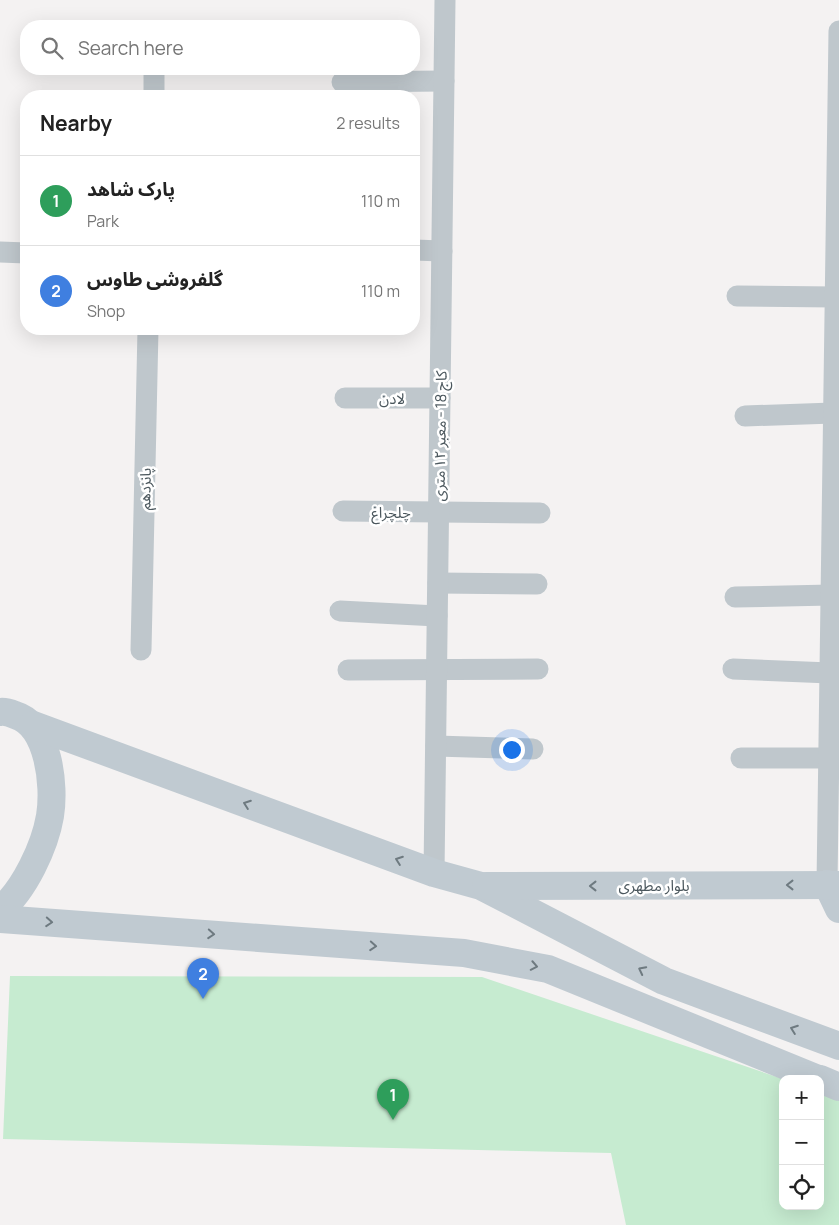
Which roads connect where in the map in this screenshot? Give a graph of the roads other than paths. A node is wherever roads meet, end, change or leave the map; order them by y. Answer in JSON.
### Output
{"nodes":[{"id":1,"x":445,"y":0,"type":"edge"},
{"id":2,"x":839,"y":31,"type":"edge"},
{"id":3,"x":154,"y":75,"type":"edge"},
{"id":4,"x":444,"y":81,"type":"junction"},
{"id":5,"x":342,"y":82,"type":"dead end"},
{"id":6,"x":154,"y":90,"type":"edge"},
{"id":7,"x":838,"y":166,"type":"edge"},
{"id":8,"x":420,"y":250,"type":"edge"},
{"id":9,"x":442,"y":251,"type":"junction"},
{"id":10,"x":0,"y":252,"type":"edge"},
{"id":11,"x":20,"y":253,"type":"edge"},
{"id":12,"x":737,"y":296,"type":"dead end"},
{"id":13,"x":835,"y":296,"type":"junction"},
{"id":14,"x":148,"y":335,"type":"edge"},
{"id":15,"x":344,"y":398,"type":"dead end"},
{"id":16,"x":440,"y":398,"type":"junction"},
{"id":17,"x":833,"y":413,"type":"junction"},
{"id":18,"x":744,"y":416,"type":"dead end"},
{"id":19,"x":343,"y":511,"type":"dead end"},
{"id":20,"x":439,"y":512,"type":"junction"},
{"id":21,"x":540,"y":513,"type":"dead end"},
{"id":22,"x":438,"y":583,"type":"junction"},
{"id":23,"x":537,"y":584,"type":"dead end"},
{"id":24,"x":831,"y":595,"type":"junction"},
{"id":25,"x":735,"y":596,"type":"dead end"},
{"id":26,"x":340,"y":611,"type":"dead end"},
{"id":27,"x":437,"y":616,"type":"junction"},
{"id":28,"x":835,"y":627,"type":"edge"},
{"id":29,"x":141,"y":650,"type":"dead end"},
{"id":30,"x":436,"y":669,"type":"junction"},
{"id":31,"x":538,"y":669,"type":"dead end"},
{"id":32,"x":733,"y":669,"type":"dead end"},
{"id":33,"x":348,"y":670,"type":"dead end"},
{"id":34,"x":830,"y":673,"type":"junction"},
{"id":35,"x":834,"y":707,"type":"edge"},
{"id":36,"x":1,"y":711,"type":"edge"},
{"id":37,"x":33,"y":725,"type":"junction"},
{"id":38,"x":436,"y":746,"type":"junction"},
{"id":39,"x":533,"y":749,"type":"dead end"},
{"id":40,"x":741,"y":758,"type":"dead end"},
{"id":41,"x":834,"y":758,"type":"edge"},
{"id":42,"x":434,"y":873,"type":"junction"},
{"id":43,"x":833,"y":884,"type":"edge"},
{"id":44,"x":481,"y":886,"type":"junction"},
{"id":45,"x":839,"y":909,"type":"edge"},
{"id":46,"x":0,"y":910,"type":"edge"},
{"id":47,"x":0,"y":919,"type":"edge"},
{"id":48,"x":839,"y":1046,"type":"edge"},
{"id":49,"x":809,"y":1075,"type":"edge"},
{"id":50,"x":824,"y":1081,"type":"edge"},
{"id":51,"x":839,"y":1087,"type":"edge"}],
"edges":[{"from":1,"to":4,"type":"street","name":"کاج 18 - معبر ۱۲ متری"},
{"from":2,"to":7,"type":"street"},
{"from":3,"to":6,"type":"street"},
{"from":4,"to":5,"type":"street"},
{"from":4,"to":9,"type":"street","name":"کاج 18 - معبر ۱۲ متری"},
{"from":7,"to":13,"type":"street"},
{"from":8,"to":9,"type":"street"},
{"from":9,"to":16,"type":"street","name":"کاج 18 - معبر ۱۲ متری"},
{"from":10,"to":11,"type":"street"},
{"from":12,"to":13,"type":"street"},
{"from":13,"to":17,"type":"street"},
{"from":14,"to":29,"type":"street","name":"پانزدهم"},
{"from":15,"to":16,"type":"street","name":"لادن"},
{"from":16,"to":20,"type":"street","name":"کاج 18 - معبر ۱۲ متری"},
{"from":17,"to":18,"type":"street"},
{"from":17,"to":24,"type":"street"},
{"from":19,"to":20,"type":"street","name":"چلچراغ"},
{"from":20,"to":21,"type":"street","name":"چلچراغ"},
{"from":20,"to":22,"type":"street","name":"کاج 18 - معبر ۱۲ متری"},
{"from":22,"to":23,"type":"street"},
{"from":22,"to":27,"type":"street","name":"کاج 18 - معبر ۱۲ متری"},
{"from":24,"to":25,"type":"street"},
{"from":24,"to":28,"type":"street"},
{"from":26,"to":27,"type":"street"},
{"from":27,"to":30,"type":"street","name":"کاج 18 - معبر ۱۲ متری"},
{"from":28,"to":34,"type":"street"},
{"from":30,"to":31,"type":"street"},
{"from":30,"to":33,"type":"street"},
{"from":30,"to":38,"type":"street","name":"کاج 18 - معبر ۱۲ متری"},
{"from":32,"to":34,"type":"street"},
{"from":34,"to":35,"type":"street"},
{"from":35,"to":41,"type":"street"},
{"from":36,"to":37,"type":"main road"},
{"from":42,"to":37,"type":"main road","one_way":true},
{"from":37,"to":46,"type":"main road"},
{"from":38,"to":39,"type":"street"},
{"from":38,"to":42,"type":"street","name":"کاج 18 - معبر ۱۲ متری"},
{"from":40,"to":41,"type":"street"},
{"from":41,"to":43,"type":"street"},
{"from":42,"to":44,"type":"main road"},
{"from":43,"to":44,"type":"main road","name":"بلوار مطهری","one_way":true},
{"from":43,"to":45,"type":"main road"},
{"from":48,"to":44,"type":"main road","one_way":true},
{"from":47,"to":49,"type":"main road","one_way":true},
{"from":50,"to":51,"type":"main road"}]}
